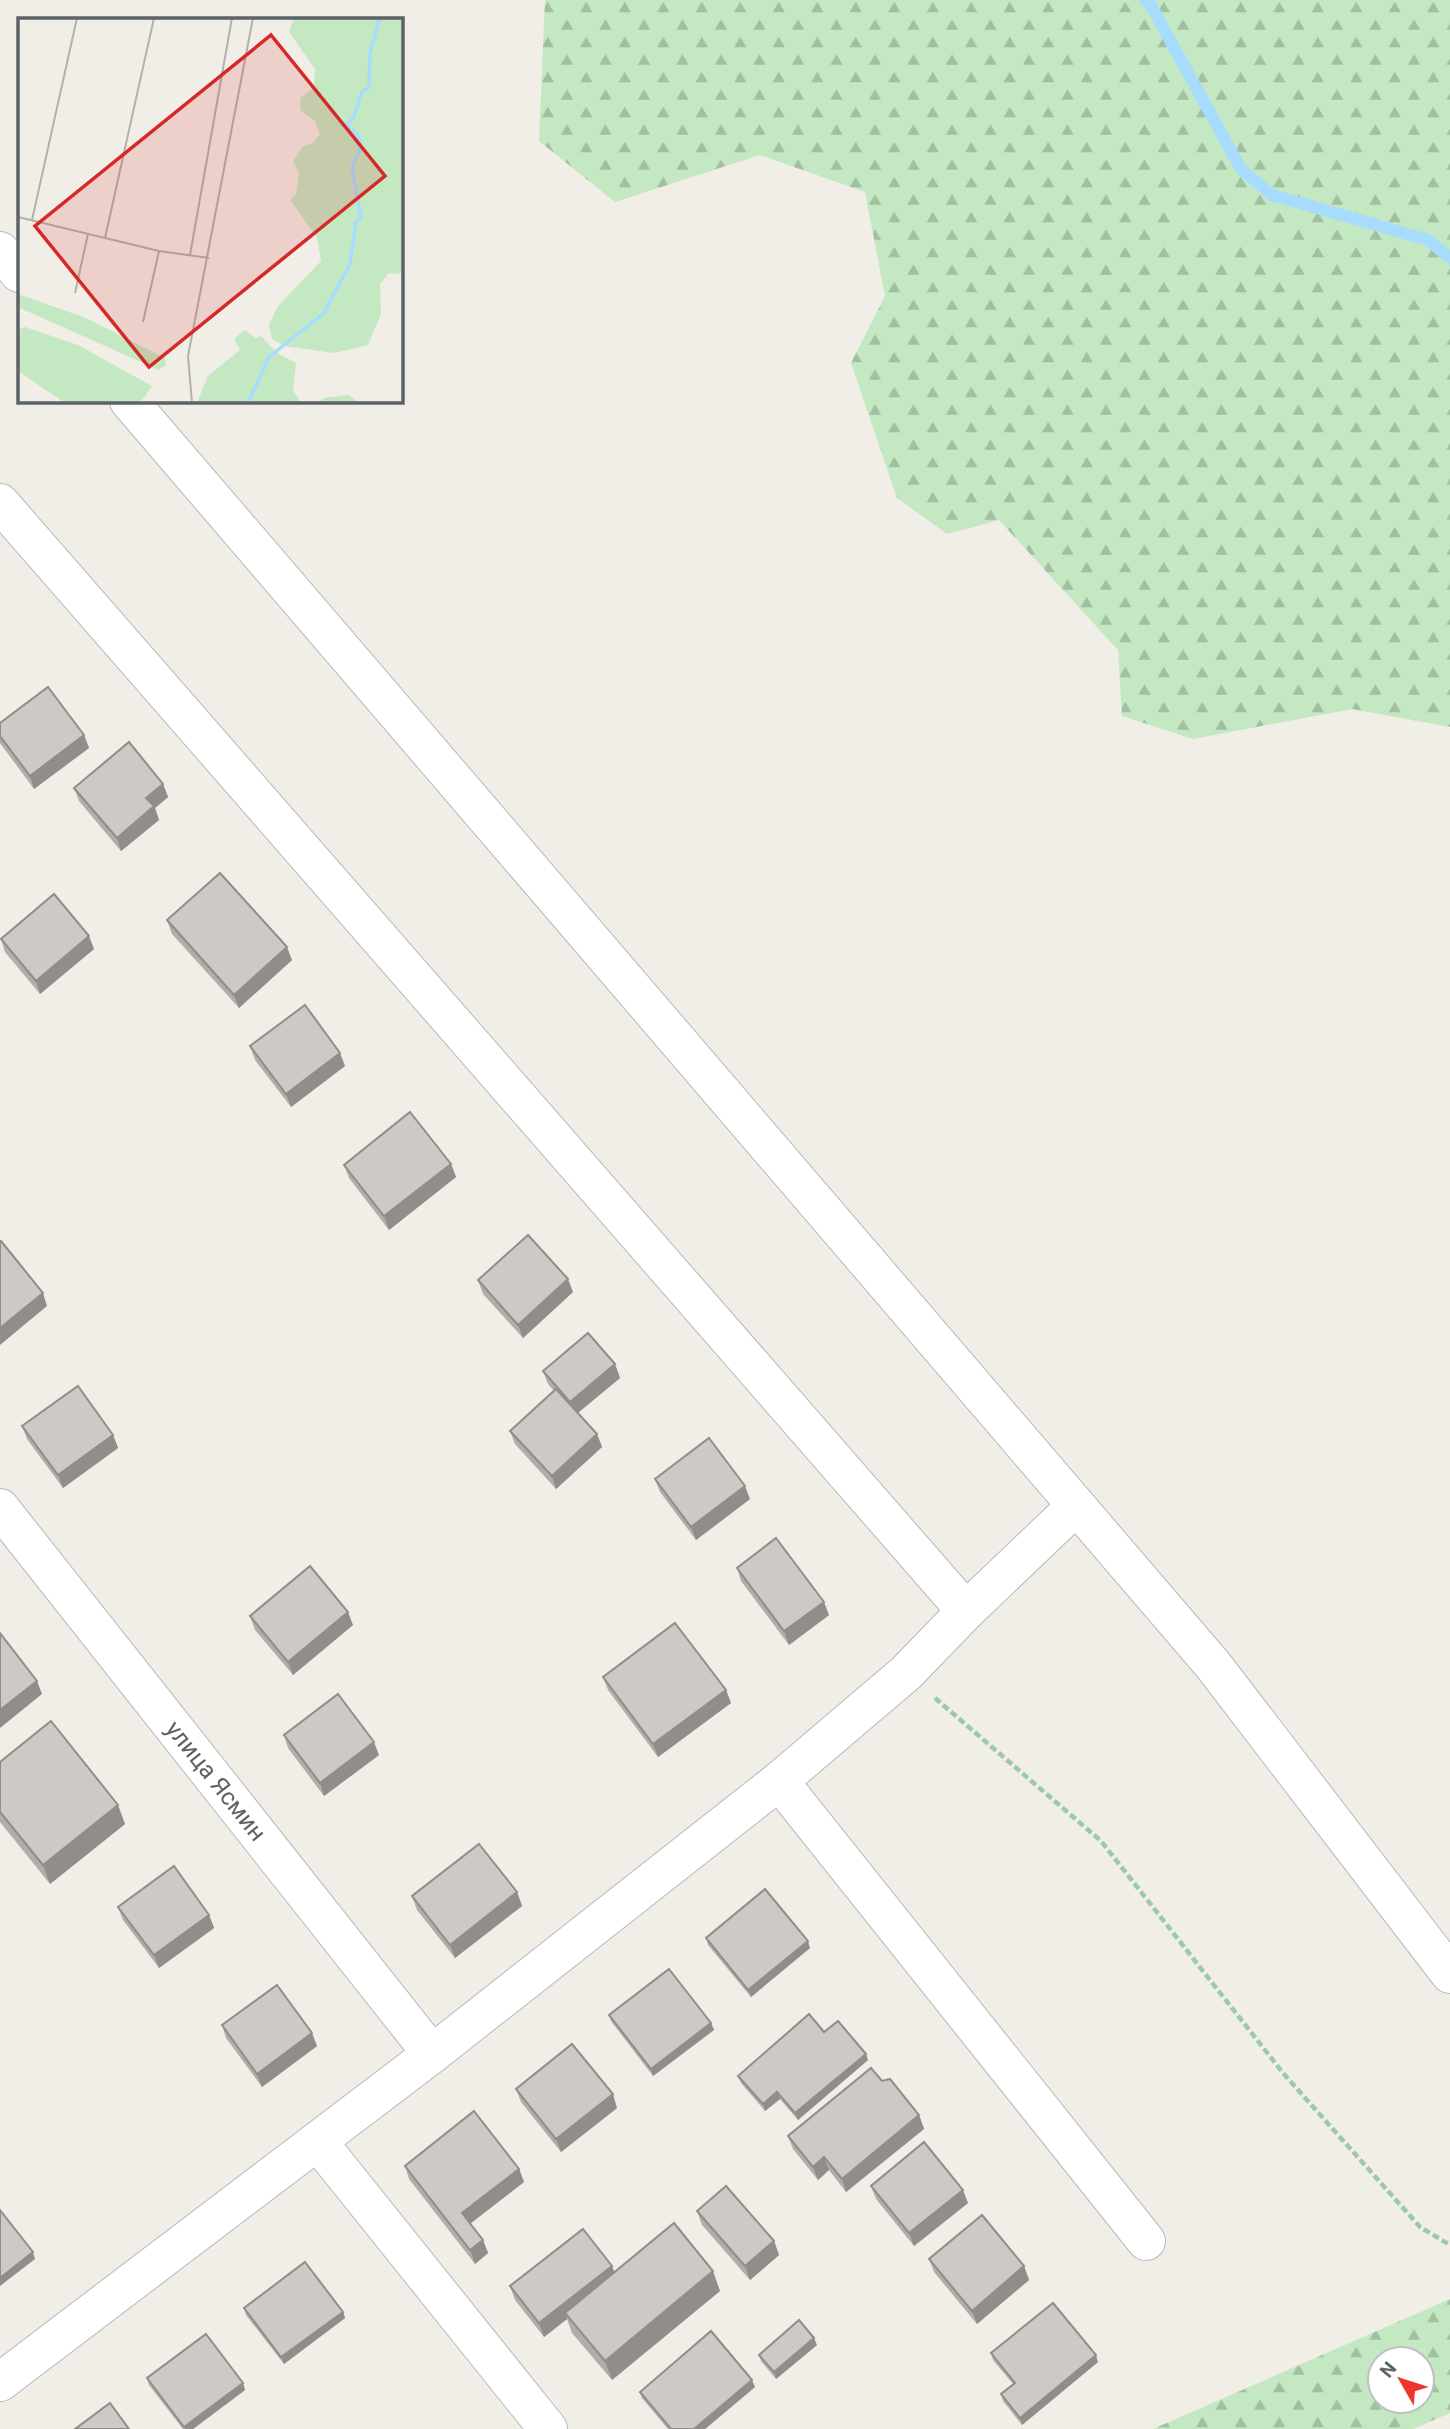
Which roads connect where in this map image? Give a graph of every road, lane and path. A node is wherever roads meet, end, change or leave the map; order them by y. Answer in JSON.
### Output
{"nodes":[{"id":1,"x":0,"y":251,"type":"edge"},
{"id":2,"x":18,"y":272,"type":"edge"},
{"id":3,"x":130,"y":402,"type":"edge"},
{"id":4,"x":0,"y":503,"type":"edge"},
{"id":5,"x":1076,"y":1506,"type":"junction"},
{"id":6,"x":0,"y":1508,"type":"edge"},
{"id":7,"x":966,"y":1611,"type":"junction"},
{"id":8,"x":906,"y":1673,"type":"junction"},
{"id":9,"x":779,"y":1781,"type":"junction"},
{"id":10,"x":1450,"y":1974,"type":"edge"},
{"id":11,"x":432,"y":2054,"type":"junction"},
{"id":12,"x":318,"y":2142,"type":"junction"},
{"id":13,"x":1146,"y":2241,"type":"dead end"},
{"id":14,"x":1450,"y":2245,"type":"edge"},
{"id":15,"x":0,"y":2382,"type":"edge"},
{"id":16,"x":548,"y":2429,"type":"edge"}],
"edges":[{"from":1,"to":2,"type":"street"},
{"from":3,"to":5,"type":"street"},
{"from":4,"to":7,"type":"street"},
{"from":5,"to":7,"type":"street"},
{"from":5,"to":10,"type":"street"},
{"from":6,"to":11,"type":"street","name":"улица Ясмин"},
{"from":7,"to":8,"type":"street"},
{"from":8,"to":9,"type":"street"},
{"from":8,"to":14,"type":"path"},
{"from":9,"to":11,"type":"street"},
{"from":9,"to":13,"type":"street"},
{"from":11,"to":12,"type":"street"},
{"from":12,"to":15,"type":"street"},
{"from":12,"to":16,"type":"street"}]}
